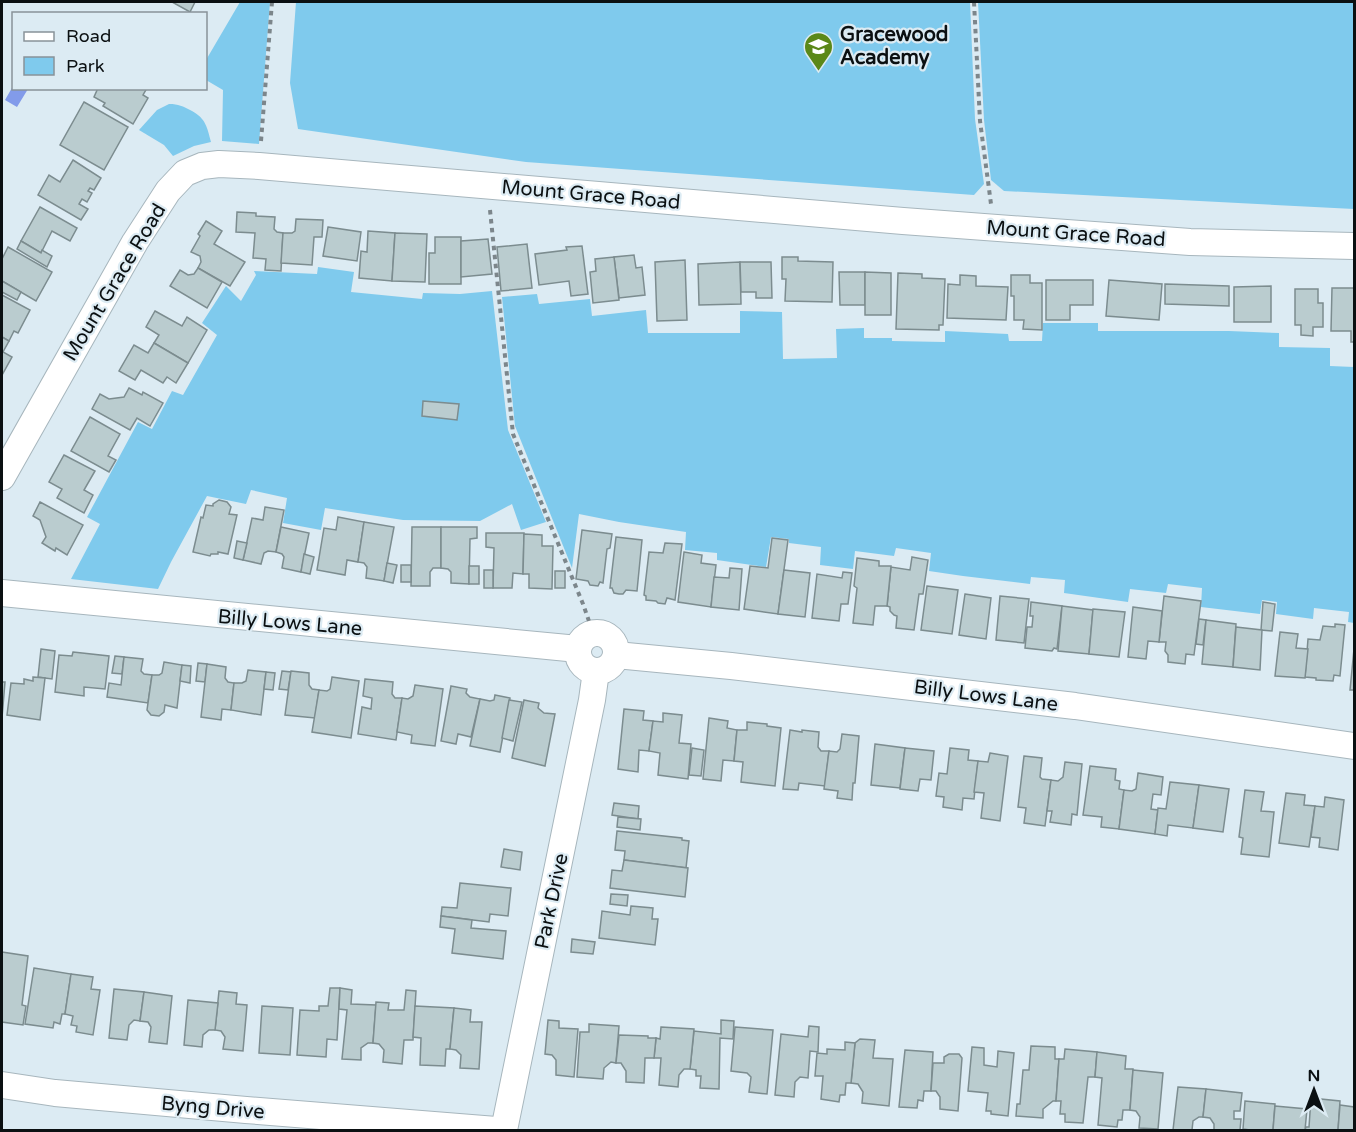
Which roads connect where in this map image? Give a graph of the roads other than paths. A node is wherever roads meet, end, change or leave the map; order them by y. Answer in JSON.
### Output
{"nodes":[{"id":1,"x":1354,"y":246,"type":"edge"},
{"id":2,"x":2,"y":477,"type":"edge"},
{"id":3,"x":2,"y":593,"type":"edge"},
{"id":4,"x":586,"y":641,"type":"junction"},
{"id":5,"x":616,"y":655,"type":"junction"},
{"id":6,"x":596,"y":671,"type":"junction"},
{"id":7,"x":1354,"y":746,"type":"edge"},
{"id":8,"x":2,"y":1085,"type":"edge"},
{"id":9,"x":496,"y":1131,"type":"edge"},
{"id":10,"x":504,"y":1131,"type":"edge"}],
"edges":[{"from":1,"to":2,"type":"street","name":"Mount Grace Road"},
{"from":3,"to":4,"type":"street","name":"Billy Lows Lane"},
{"from":4,"to":5,"type":"street","name":"Billy Lows Lane"},
{"from":4,"to":6,"type":"street"},
{"from":5,"to":6,"type":"street"},
{"from":5,"to":7,"type":"street","name":"Billy Lows Lane"},
{"from":6,"to":10,"type":"street","name":"Park Drive"},
{"from":8,"to":9,"type":"street","name":"Byng Drive"}]}
